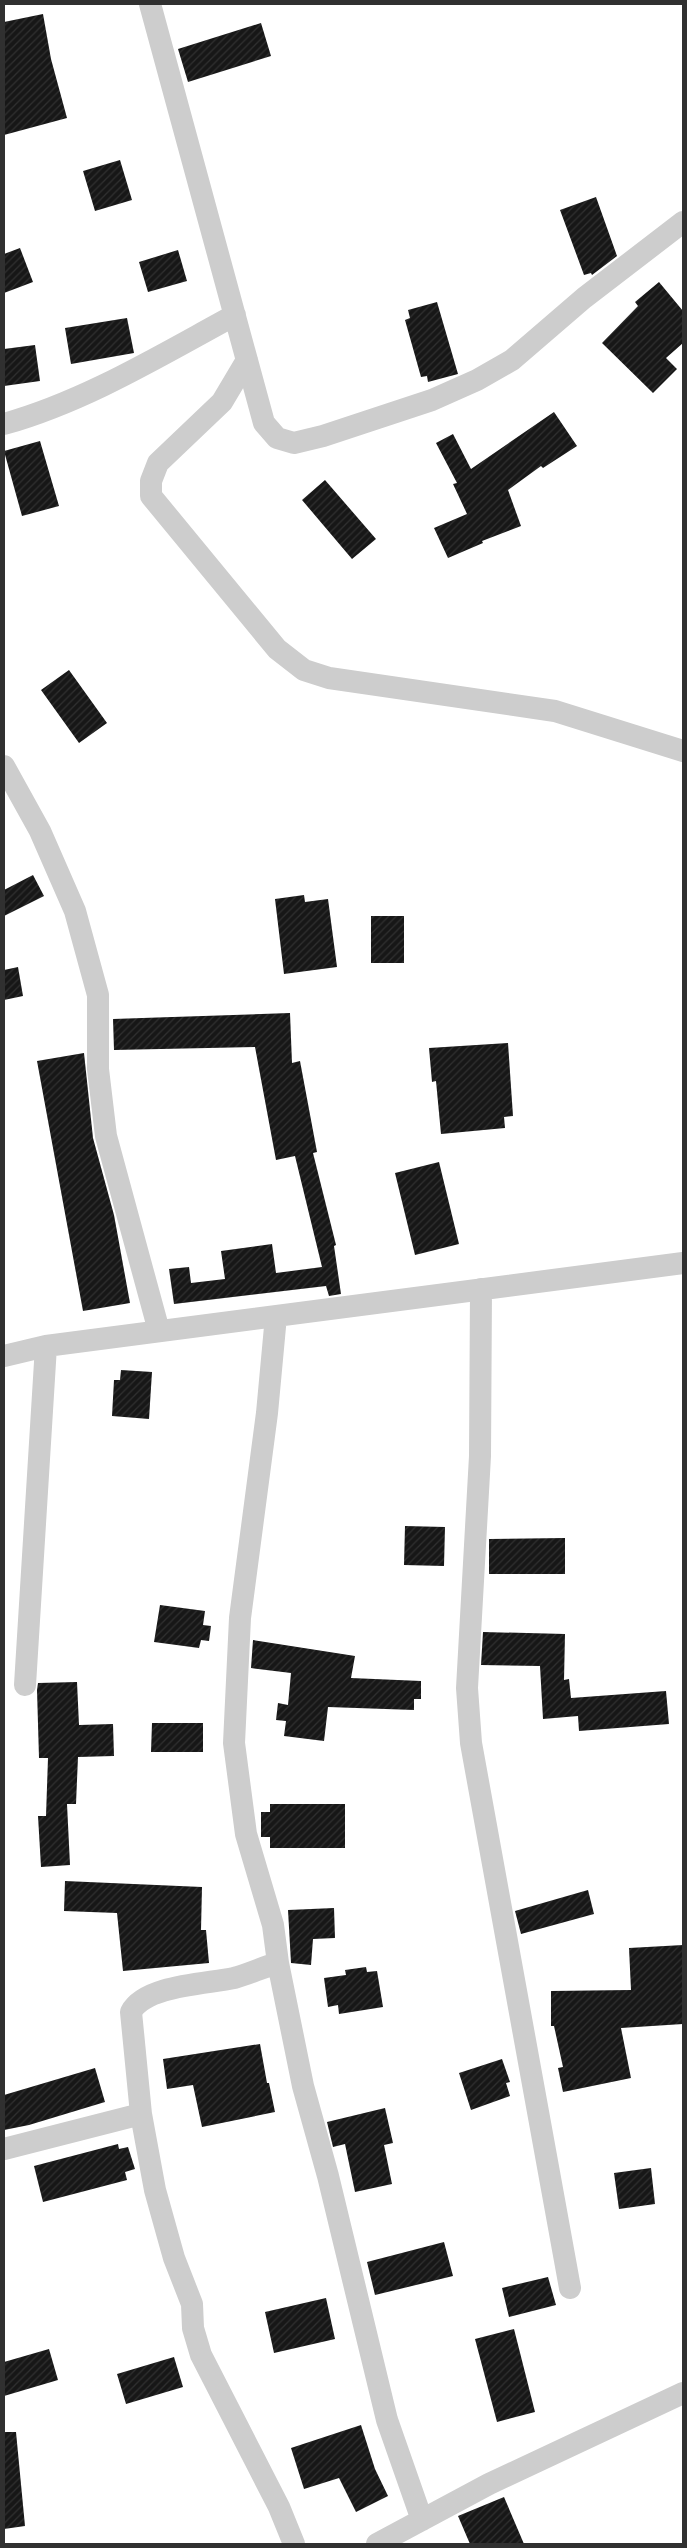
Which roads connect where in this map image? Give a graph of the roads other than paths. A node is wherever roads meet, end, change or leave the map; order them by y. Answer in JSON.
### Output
{"nodes":[{"id":1,"x":150,"y":4,"type":"edge"},
{"id":2,"x":683,"y":222,"type":"edge"},
{"id":3,"x":235,"y":315,"type":"junction"},
{"id":4,"x":247,"y":360,"type":"junction"},
{"id":5,"x":4,"y":424,"type":"edge"},
{"id":6,"x":683,"y":751,"type":"edge"},
{"id":7,"x":4,"y":766,"type":"edge"},
{"id":8,"x":683,"y":1263,"type":"edge"},
{"id":9,"x":481,"y":1289,"type":"junction"},
{"id":10,"x":276,"y":1316,"type":"junction"},
{"id":11,"x":159,"y":1332,"type":"junction"},
{"id":12,"x":46,"y":1346,"type":"junction"},
{"id":13,"x":4,"y":1356,"type":"edge"},
{"id":14,"x":26,"y":1685,"type":"dead end"},
{"id":15,"x":278,"y":1963,"type":"junction"},
{"id":16,"x":141,"y":2114,"type":"junction"},
{"id":17,"x":4,"y":2149,"type":"edge"},
{"id":18,"x":570,"y":2288,"type":"dead end"},
{"id":19,"x":683,"y":2393,"type":"edge"},
{"id":20,"x":422,"y":2520,"type":"junction"},
{"id":21,"x":294,"y":2544,"type":"edge"},
{"id":22,"x":377,"y":2544,"type":"edge"}],
"edges":[{"from":1,"to":3,"type":"street"},
{"from":2,"to":4,"type":"street"},
{"from":3,"to":4,"type":"street"},
{"from":3,"to":5,"type":"street"},
{"from":4,"to":6,"type":"street"},
{"from":7,"to":11,"type":"street"},
{"from":8,"to":9,"type":"street"},
{"from":9,"to":10,"type":"street"},
{"from":9,"to":18,"type":"street"},
{"from":10,"to":11,"type":"street"},
{"from":10,"to":15,"type":"street"},
{"from":11,"to":12,"type":"street"},
{"from":12,"to":13,"type":"street"},
{"from":12,"to":14,"type":"street"},
{"from":15,"to":16,"type":"street"},
{"from":15,"to":20,"type":"street"},
{"from":16,"to":17,"type":"street"},
{"from":16,"to":21,"type":"street"},
{"from":19,"to":20,"type":"street"},
{"from":20,"to":22,"type":"street"}]}
